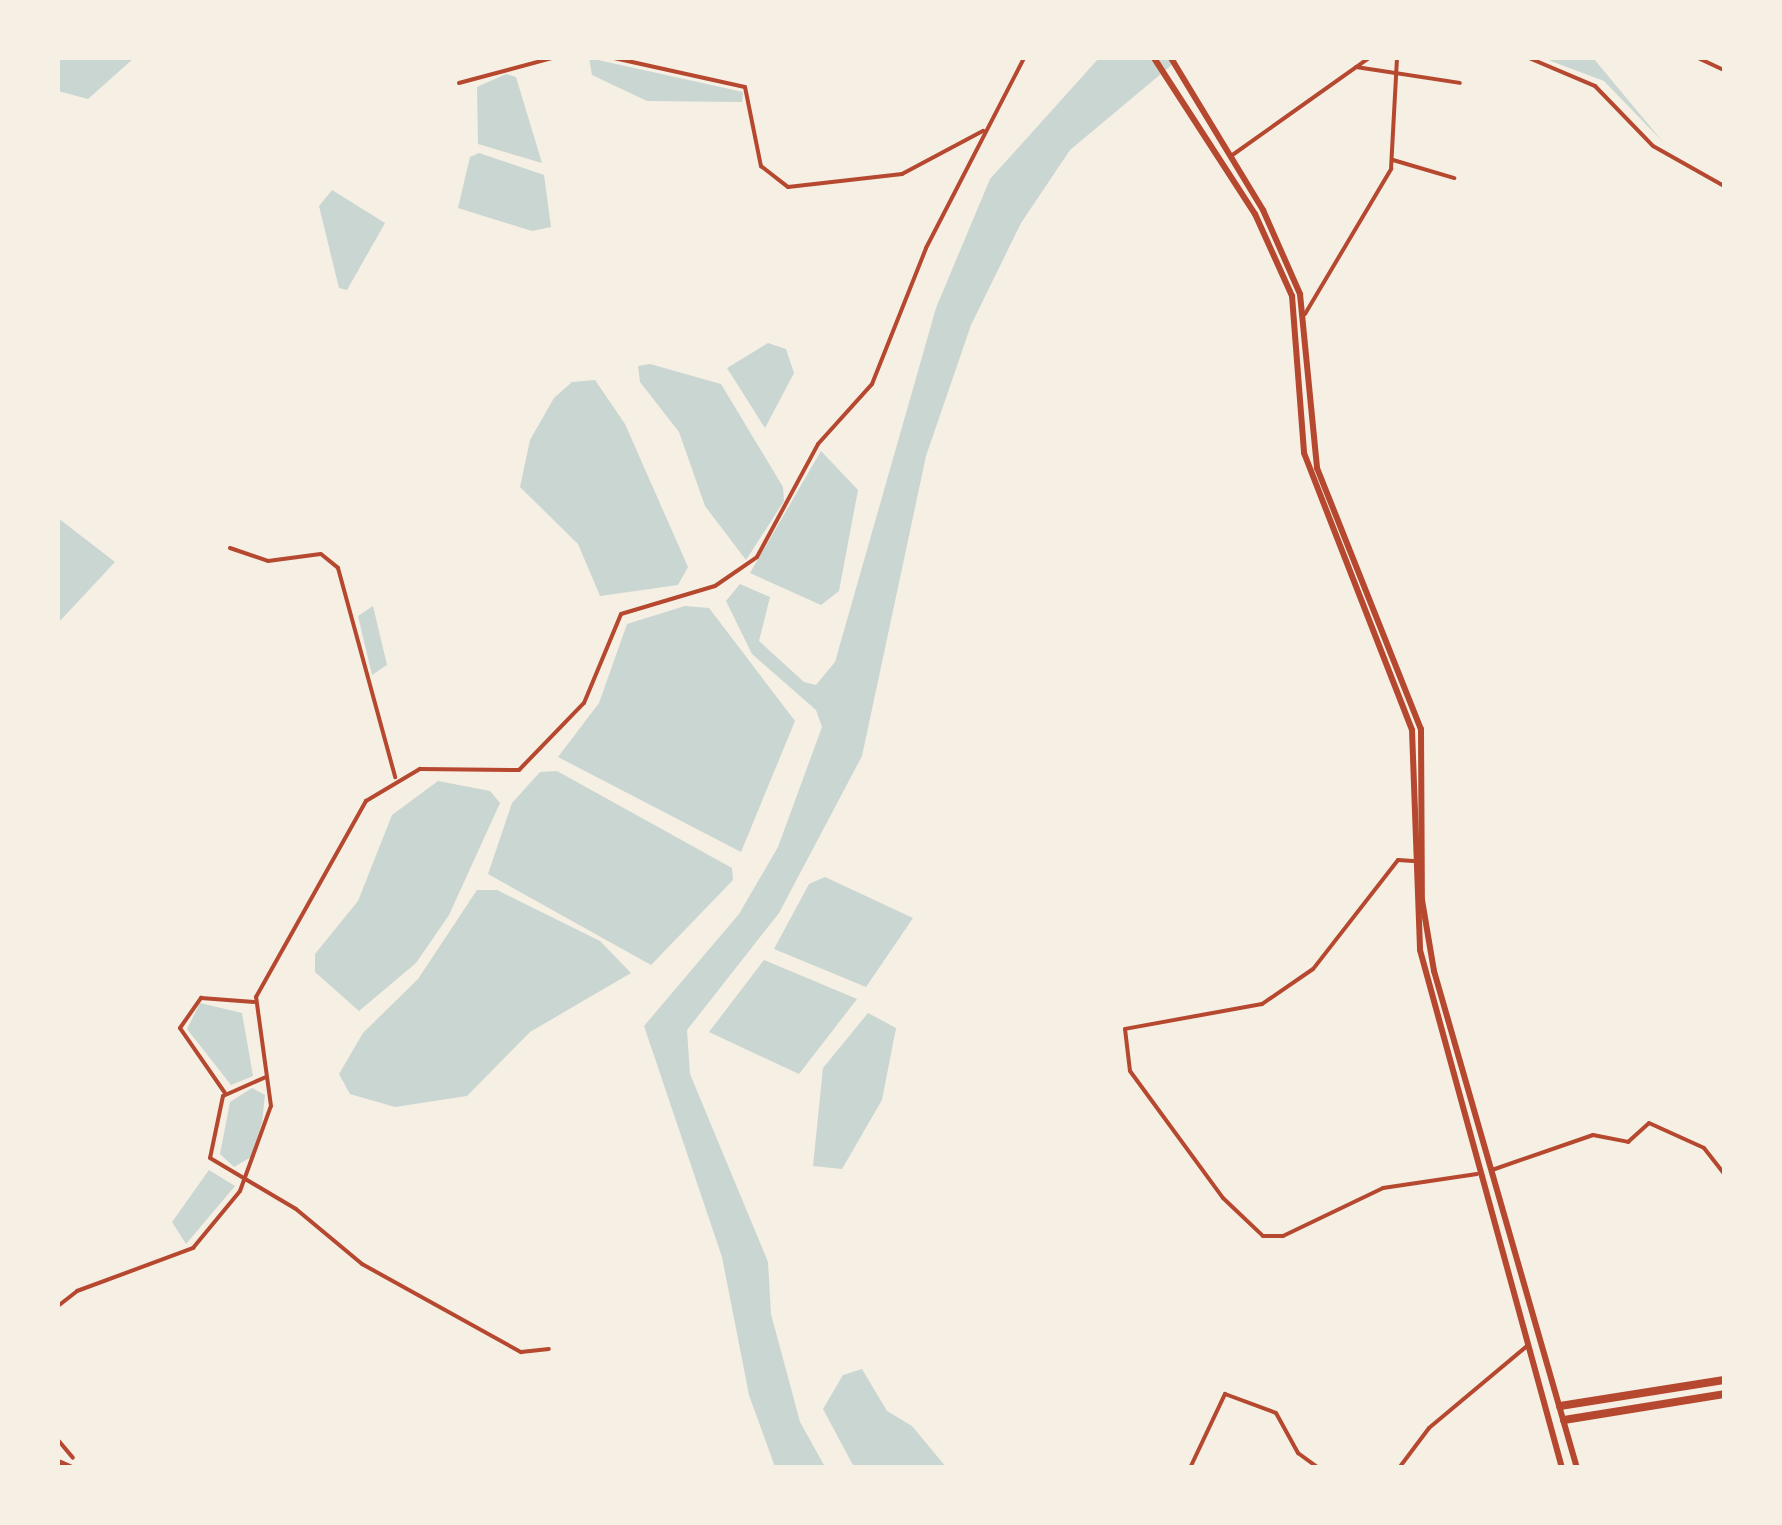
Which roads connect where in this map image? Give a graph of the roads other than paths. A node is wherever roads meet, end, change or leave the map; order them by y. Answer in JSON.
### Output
{"nodes":[{"id":1,"x":552,"y":58,"type":"edge"},
{"id":2,"x":614,"y":58,"type":"edge"},
{"id":3,"x":1024,"y":58,"type":"edge"},
{"id":4,"x":1154,"y":58,"type":"edge"},
{"id":5,"x":1171,"y":58,"type":"edge"},
{"id":6,"x":1369,"y":58,"type":"edge"},
{"id":7,"x":1397,"y":58,"type":"edge"},
{"id":8,"x":1529,"y":58,"type":"edge"},
{"id":9,"x":1698,"y":58,"type":"edge"},
{"id":10,"x":1356,"y":67,"type":"junction"},
{"id":11,"x":1399,"y":70,"type":"junction"},
{"id":12,"x":1724,"y":70,"type":"edge"},
{"id":13,"x":1460,"y":82,"type":"dead end"},
{"id":14,"x":459,"y":84,"type":"dead end"},
{"id":15,"x":986,"y":128,"type":"junction"},
{"id":16,"x":1231,"y":156,"type":"junction"},
{"id":17,"x":1394,"y":160,"type":"junction"},
{"id":18,"x":1454,"y":178,"type":"dead end"},
{"id":19,"x":1724,"y":186,"type":"edge"},
{"id":20,"x":1305,"y":314,"type":"junction"},
{"id":21,"x":230,"y":548,"type":"dead end"},
{"id":22,"x":395,"y":777,"type":"junction"},
{"id":23,"x":1413,"y":861,"type":"junction"},
{"id":24,"x":255,"y":1002,"type":"junction"},
{"id":25,"x":267,"y":1077,"type":"junction"},
{"id":26,"x":225,"y":1093,"type":"junction"},
{"id":27,"x":1492,"y":1170,"type":"junction"},
{"id":28,"x":1477,"y":1174,"type":"junction"},
{"id":29,"x":1724,"y":1174,"type":"edge"},
{"id":30,"x":245,"y":1181,"type":"junction"},
{"id":31,"x":58,"y":1306,"type":"edge"},
{"id":32,"x":1527,"y":1346,"type":"junction"},
{"id":33,"x":549,"y":1349,"type":"dead end"},
{"id":34,"x":1724,"y":1380,"type":"edge"},
{"id":35,"x":1724,"y":1394,"type":"edge"},
{"id":36,"x":1560,"y":1406,"type":"junction"},
{"id":37,"x":1564,"y":1420,"type":"junction"},
{"id":38,"x":58,"y":1440,"type":"edge"},
{"id":39,"x":58,"y":1463,"type":"edge"},
{"id":40,"x":72,"y":1463,"type":"edge"},
{"id":41,"x":1190,"y":1468,"type":"edge"},
{"id":42,"x":1320,"y":1468,"type":"edge"},
{"id":43,"x":1399,"y":1468,"type":"edge"},
{"id":44,"x":1562,"y":1468,"type":"edge"},
{"id":45,"x":1577,"y":1468,"type":"edge"}],
"edges":[{"from":1,"to":14,"type":"street"},
{"from":2,"to":15,"type":"street"},
{"from":3,"to":15,"type":"street"},
{"from":4,"to":23,"type":"main road"},
{"from":5,"to":16,"type":"main road"},
{"from":6,"to":10,"type":"street"},
{"from":7,"to":11,"type":"street"},
{"from":8,"to":19,"type":"street"},
{"from":9,"to":12,"type":"street"},
{"from":10,"to":11,"type":"street"},
{"from":10,"to":16,"type":"street"},
{"from":11,"to":13,"type":"street"},
{"from":11,"to":17,"type":"street"},
{"from":15,"to":22,"type":"street"},
{"from":16,"to":20,"type":"main road"},
{"from":17,"to":18,"type":"street"},
{"from":17,"to":20,"type":"street"},
{"from":20,"to":27,"type":"main road"},
{"from":21,"to":22,"type":"street"},
{"from":22,"to":24,"type":"street"},
{"from":23,"to":28,"type":"main road"},
{"from":23,"to":28,"type":"street"},
{"from":24,"to":25,"type":"street"},
{"from":24,"to":26,"type":"street"},
{"from":25,"to":26,"type":"street"},
{"from":25,"to":30,"type":"street"},
{"from":26,"to":30,"type":"street"},
{"from":27,"to":28,"type":"main road"},
{"from":27,"to":29,"type":"street"},
{"from":27,"to":36,"type":"main road"},
{"from":28,"to":32,"type":"main road"},
{"from":30,"to":31,"type":"street"},
{"from":30,"to":33,"type":"street"},
{"from":32,"to":43,"type":"street"},
{"from":32,"to":44,"type":"main road"},
{"from":34,"to":36,"type":"highway"},
{"from":35,"to":37,"type":"highway"},
{"from":36,"to":37,"type":"main road"},
{"from":37,"to":45,"type":"main road"},
{"from":38,"to":40,"type":"street"},
{"from":39,"to":40,"type":"highway"},
{"from":41,"to":42,"type":"street"}]}
